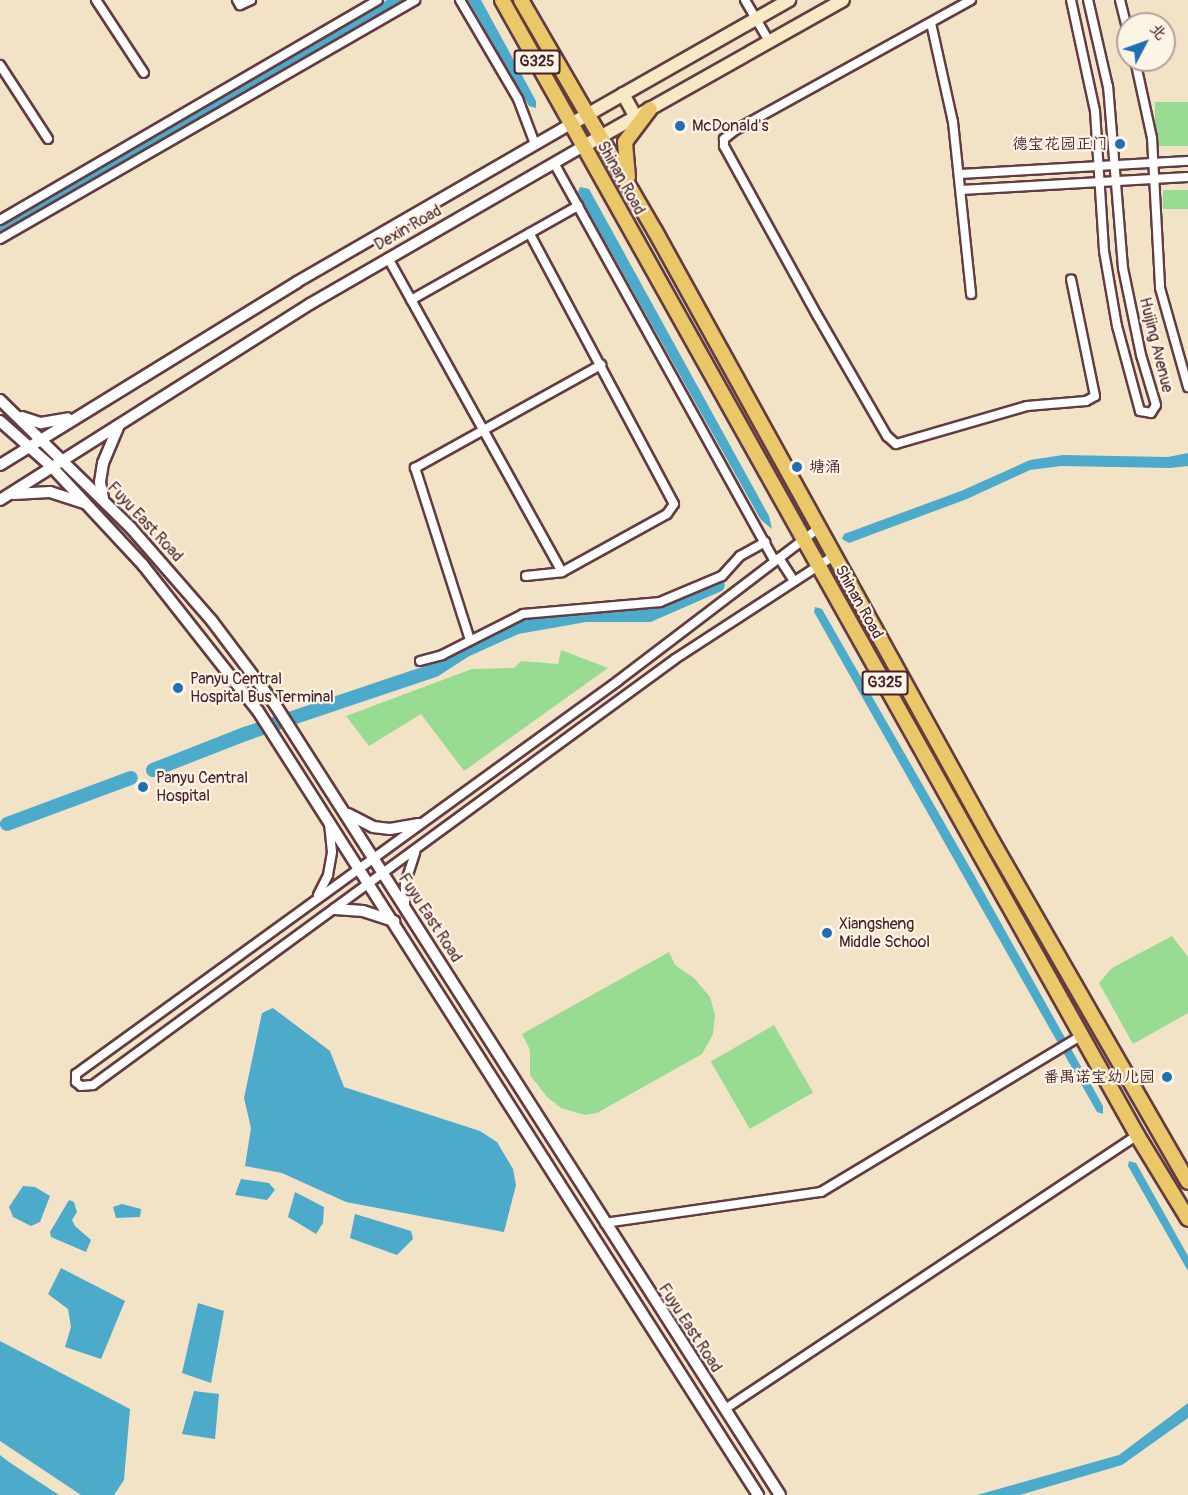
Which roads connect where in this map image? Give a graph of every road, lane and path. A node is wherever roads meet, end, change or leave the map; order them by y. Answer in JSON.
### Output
{"nodes":[{"id":1,"x":96,"y":0,"type":"edge"},
{"id":2,"x":237,"y":0,"type":"edge"},
{"id":3,"x":251,"y":0,"type":"edge"},
{"id":4,"x":378,"y":0,"type":"edge"},
{"id":5,"x":415,"y":0,"type":"edge"},
{"id":6,"x":460,"y":0,"type":"edge"},
{"id":7,"x":502,"y":0,"type":"edge"},
{"id":8,"x":521,"y":0,"type":"edge"},
{"id":9,"x":745,"y":0,"type":"edge"},
{"id":10,"x":789,"y":0,"type":"edge"},
{"id":11,"x":843,"y":0,"type":"edge"},
{"id":12,"x":971,"y":0,"type":"edge"},
{"id":13,"x":1071,"y":0,"type":"edge"},
{"id":14,"x":1088,"y":0,"type":"edge"},
{"id":15,"x":756,"y":19,"type":"junction"},
{"id":16,"x":931,"y":23,"type":"junction"},
{"id":17,"x":769,"y":41,"type":"junction"},
{"id":18,"x":0,"y":65,"type":"edge"},
{"id":19,"x":1138,"y":72,"type":"edge"},
{"id":20,"x":144,"y":73,"type":"dead end"},
{"id":21,"x":623,"y":94,"type":"junction"},
{"id":22,"x":650,"y":109,"type":"junction"},
{"id":23,"x":587,"y":114,"type":"junction"},
{"id":24,"x":636,"y":117,"type":"junction"},
{"id":25,"x":571,"y":124,"type":"junction"},
{"id":26,"x":600,"y":137,"type":"junction"},
{"id":27,"x":48,"y":139,"type":"dead end"},
{"id":28,"x":535,"y":144,"type":"junction"},
{"id":29,"x":584,"y":146,"type":"junction"},
{"id":30,"x":1188,"y":161,"type":"edge"},
{"id":31,"x":554,"y":163,"type":"junction"},
{"id":32,"x":1154,"y":163,"type":"junction"},
{"id":33,"x":1116,"y":166,"type":"junction"},
{"id":34,"x":1100,"y":167,"type":"junction"},
{"id":35,"x":960,"y":174,"type":"junction"},
{"id":36,"x":1188,"y":177,"type":"edge"},
{"id":37,"x":1154,"y":180,"type":"junction"},
{"id":38,"x":1117,"y":183,"type":"junction"},
{"id":39,"x":1100,"y":184,"type":"junction"},
{"id":40,"x":961,"y":189,"type":"junction"},
{"id":41,"x":632,"y":191,"type":"junction"},
{"id":42,"x":578,"y":206,"type":"junction"},
{"id":43,"x":0,"y":220,"type":"edge"},
{"id":44,"x":529,"y":233,"type":"junction"},
{"id":45,"x":0,"y":239,"type":"edge"},
{"id":46,"x":388,"y":258,"type":"junction"},
{"id":47,"x":1071,"y":279,"type":"dead end"},
{"id":48,"x":971,"y":294,"type":"dead end"},
{"id":49,"x":411,"y":300,"type":"junction"},
{"id":50,"x":601,"y":365,"type":"junction"},
{"id":51,"x":1188,"y":387,"type":"edge"},
{"id":52,"x":0,"y":400,"type":"edge"},
{"id":53,"x":14,"y":412,"type":"junction"},
{"id":54,"x":82,"y":413,"type":"junction"},
{"id":55,"x":0,"y":421,"type":"edge"},
{"id":56,"x":120,"y":424,"type":"junction"},
{"id":57,"x":483,"y":429,"type":"junction"},
{"id":58,"x":42,"y":438,"type":"junction"},
{"id":59,"x":30,"y":446,"type":"junction"},
{"id":60,"x":65,"y":459,"type":"junction"},
{"id":61,"x":0,"y":465,"type":"edge"},
{"id":62,"x":52,"y":467,"type":"junction"},
{"id":63,"x":4,"y":497,"type":"edge"},
{"id":64,"x":103,"y":499,"type":"junction"},
{"id":65,"x":88,"y":504,"type":"junction"},
{"id":66,"x":807,"y":504,"type":"junction"},
{"id":67,"x":791,"y":514,"type":"junction"},
{"id":68,"x":820,"y":527,"type":"junction"},
{"id":69,"x":805,"y":539,"type":"junction"},
{"id":70,"x":765,"y":542,"type":"junction"},
{"id":71,"x":835,"y":555,"type":"junction"},
{"id":72,"x":777,"y":560,"type":"junction"},
{"id":73,"x":819,"y":565,"type":"junction"},
{"id":74,"x":562,"y":572,"type":"junction"},
{"id":75,"x":526,"y":576,"type":"dead end"},
{"id":76,"x":849,"y":580,"type":"junction"},
{"id":77,"x":794,"y":581,"type":"junction"},
{"id":78,"x":833,"y":590,"type":"junction"},
{"id":79,"x":470,"y":640,"type":"junction"},
{"id":80,"x":420,"y":661,"type":"dead end"},
{"id":81,"x":338,"y":801,"type":"junction"},
{"id":82,"x":345,"y":813,"type":"junction"},
{"id":83,"x":326,"y":816,"type":"junction"},
{"id":84,"x":419,"y":824,"type":"junction"},
{"id":85,"x":420,"y":847,"type":"junction"},
{"id":86,"x":373,"y":857,"type":"junction"},
{"id":87,"x":359,"y":867,"type":"junction"},
{"id":88,"x":384,"y":874,"type":"junction"},
{"id":89,"x":370,"y":883,"type":"junction"},
{"id":90,"x":317,"y":897,"type":"junction"},
{"id":91,"x":405,"y":907,"type":"junction"},
{"id":92,"x":335,"y":909,"type":"junction"},
{"id":93,"x":394,"y":921,"type":"junction"},
{"id":94,"x":1076,"y":1038,"type":"junction"},
{"id":95,"x":1137,"y":1135,"type":"junction"},
{"id":96,"x":1188,"y":1182,"type":"edge"},
{"id":97,"x":1188,"y":1219,"type":"edge"},
{"id":98,"x":605,"y":1223,"type":"junction"},
{"id":99,"x":725,"y":1409,"type":"junction"},
{"id":100,"x":758,"y":1495,"type":"edge"},
{"id":101,"x":780,"y":1495,"type":"edge"}],
"edges":[{"from":1,"to":20,"type":"street"},
{"from":2,"to":3,"type":"street"},
{"from":4,"to":43,"type":"street"},
{"from":5,"to":45,"type":"street"},
{"from":6,"to":28,"type":"street"},
{"from":7,"to":25,"type":"highway","name":"Shinan Road","number":"G325"},
{"from":8,"to":23,"type":"highway","name":"Shinan Road","number":"G325"},
{"from":9,"to":15,"type":"street"},
{"from":10,"to":15,"type":"main road","name":"Dexin Road"},
{"from":11,"to":17,"type":"main road","name":"Dexin Road"},
{"from":12,"to":16,"type":"street"},
{"from":13,"to":34,"type":"street","name":"Huijing Avenue"},
{"from":14,"to":33,"type":"street","name":"Huijing Avenue"},
{"from":15,"to":17,"type":"street"},
{"from":15,"to":21,"type":"main road","name":"Dexin Road"},
{"from":16,"to":35,"type":"street"},
{"from":16,"to":47,"type":"street"},
{"from":17,"to":22,"type":"main road","name":"Dexin Road"},
{"from":18,"to":27,"type":"street"},
{"from":19,"to":32,"type":"street"},
{"from":21,"to":23,"type":"main road","name":"Dexin Road"},
{"from":21,"to":24,"type":"main road"},
{"from":22,"to":24,"type":"main road","name":"Dexin Road"},
{"from":22,"to":41,"type":"highway"},
{"from":23,"to":25,"type":"main road","name":"Dexin Road"},
{"from":23,"to":26,"type":"highway","name":"Shinan Road","number":"G325"},
{"from":24,"to":26,"type":"main road","name":"Dexin Road"},
{"from":25,"to":28,"type":"street","name":"Dexin Road"},
{"from":25,"to":29,"type":"highway","name":"Shinan Road","number":"G325"},
{"from":26,"to":29,"type":"main road","name":"Dexin Road"},
{"from":26,"to":41,"type":"highway","name":"Shinan Road","number":"G325"},
{"from":28,"to":54,"type":"street","name":"Dexin Road"},
{"from":29,"to":31,"type":"street","name":"Dexin Road"},
{"from":29,"to":67,"type":"highway","name":"Shinan Road","number":"G325"},
{"from":30,"to":32,"type":"street"},
{"from":31,"to":42,"type":"street"},
{"from":31,"to":46,"type":"street","name":"Dexin Road"},
{"from":32,"to":33,"type":"street"},
{"from":32,"to":37,"type":"street"},
{"from":33,"to":34,"type":"street"},
{"from":33,"to":38,"type":"street","name":"Huijing Avenue"},
{"from":34,"to":35,"type":"street"},
{"from":34,"to":39,"type":"street","name":"Huijing Avenue"},
{"from":35,"to":40,"type":"street"},
{"from":36,"to":37,"type":"street"},
{"from":37,"to":38,"type":"street"},
{"from":37,"to":51,"type":"street"},
{"from":38,"to":39,"type":"street"},
{"from":38,"to":39,"type":"street","name":"Huijing Avenue"},
{"from":39,"to":40,"type":"street"},
{"from":40,"to":48,"type":"street"},
{"from":41,"to":66,"type":"highway","name":"Shinan Road","number":"G325"},
{"from":42,"to":44,"type":"street"},
{"from":42,"to":70,"type":"street"},
{"from":44,"to":49,"type":"street"},
{"from":44,"to":50,"type":"street"},
{"from":46,"to":49,"type":"street"},
{"from":46,"to":56,"type":"street","name":"Dexin Road"},
{"from":49,"to":57,"type":"street"},
{"from":50,"to":57,"type":"street"},
{"from":50,"to":74,"type":"street"},
{"from":52,"to":53,"type":"street","name":"Fuyu East Road"},
{"from":53,"to":54,"type":"street"},
{"from":53,"to":58,"type":"street","name":"Fuyu East Road"},
{"from":54,"to":58,"type":"street","name":"Dexin Road"},
{"from":55,"to":59,"type":"street","name":"Fuyu East Road"},
{"from":56,"to":60,"type":"street","name":"Dexin Road"},
{"from":56,"to":64,"type":"street"},
{"from":57,"to":74,"type":"street"},
{"from":57,"to":79,"type":"street"},
{"from":58,"to":59,"type":"street","name":"Dexin Road"},
{"from":58,"to":60,"type":"street","name":"Fuyu East Road"},
{"from":59,"to":61,"type":"street","name":"Dexin Road"},
{"from":59,"to":62,"type":"street","name":"Fuyu East Road"},
{"from":60,"to":62,"type":"street","name":"Dexin Road"},
{"from":60,"to":64,"type":"street","name":"Fuyu East Road"},
{"from":62,"to":63,"type":"street","name":"Dexin Road"},
{"from":62,"to":65,"type":"street","name":"Fuyu East Road"},
{"from":63,"to":65,"type":"street"},
{"from":64,"to":81,"type":"street","name":"Fuyu East Road"},
{"from":65,"to":83,"type":"street","name":"Fuyu East Road"},
{"from":66,"to":67,"type":"highway"},
{"from":66,"to":68,"type":"highway","name":"Shinan Road","number":"G325"},
{"from":67,"to":69,"type":"highway","name":"Shinan Road","number":"G325"},
{"from":68,"to":69,"type":"street"},
{"from":68,"to":71,"type":"highway","name":"Shinan Road","number":"G325"},
{"from":69,"to":72,"type":"street"},
{"from":69,"to":73,"type":"highway","name":"Shinan Road","number":"G325"},
{"from":70,"to":72,"type":"street"},
{"from":70,"to":79,"type":"street"},
{"from":71,"to":73,"type":"street"},
{"from":71,"to":76,"type":"highway","name":"Shinan Road","number":"G325"},
{"from":72,"to":77,"type":"street"},
{"from":72,"to":84,"type":"street"},
{"from":73,"to":77,"type":"street"},
{"from":73,"to":78,"type":"highway","name":"Shinan Road","number":"G325"},
{"from":74,"to":75,"type":"street"},
{"from":76,"to":78,"type":"highway"},
{"from":76,"to":96,"type":"highway","name":"Shinan Road","number":"G325"},
{"from":77,"to":85,"type":"street"},
{"from":78,"to":94,"type":"highway","name":"Shinan Road","number":"G325"},
{"from":79,"to":80,"type":"street"},
{"from":81,"to":82,"type":"street","name":"Fuyu East Road"},
{"from":81,"to":83,"type":"street"},
{"from":82,"to":84,"type":"street"},
{"from":82,"to":86,"type":"street","name":"Fuyu East Road"},
{"from":83,"to":87,"type":"street","name":"Fuyu East Road"},
{"from":83,"to":90,"type":"street"},
{"from":84,"to":86,"type":"street"},
{"from":85,"to":88,"type":"street"},
{"from":85,"to":91,"type":"street"},
{"from":86,"to":87,"type":"street"},
{"from":86,"to":88,"type":"street","name":"Fuyu East Road"},
{"from":87,"to":89,"type":"street","name":"Fuyu East Road"},
{"from":87,"to":90,"type":"street"},
{"from":88,"to":89,"type":"street"},
{"from":88,"to":91,"type":"street","name":"Fuyu East Road"},
{"from":89,"to":92,"type":"street"},
{"from":89,"to":93,"type":"street","name":"Fuyu East Road"},
{"from":90,"to":92,"type":"street"},
{"from":91,"to":98,"type":"street","name":"Fuyu East Road"},
{"from":92,"to":93,"type":"street"},
{"from":93,"to":100,"type":"street","name":"Fuyu East Road"},
{"from":94,"to":95,"type":"highway","name":"Shinan Road","number":"G325"},
{"from":94,"to":98,"type":"street"},
{"from":95,"to":97,"type":"highway","name":"Shinan Road","number":"G325"},
{"from":95,"to":99,"type":"street"},
{"from":98,"to":99,"type":"street","name":"Fuyu East Road"},
{"from":99,"to":101,"type":"street","name":"Fuyu East Road"}]}
